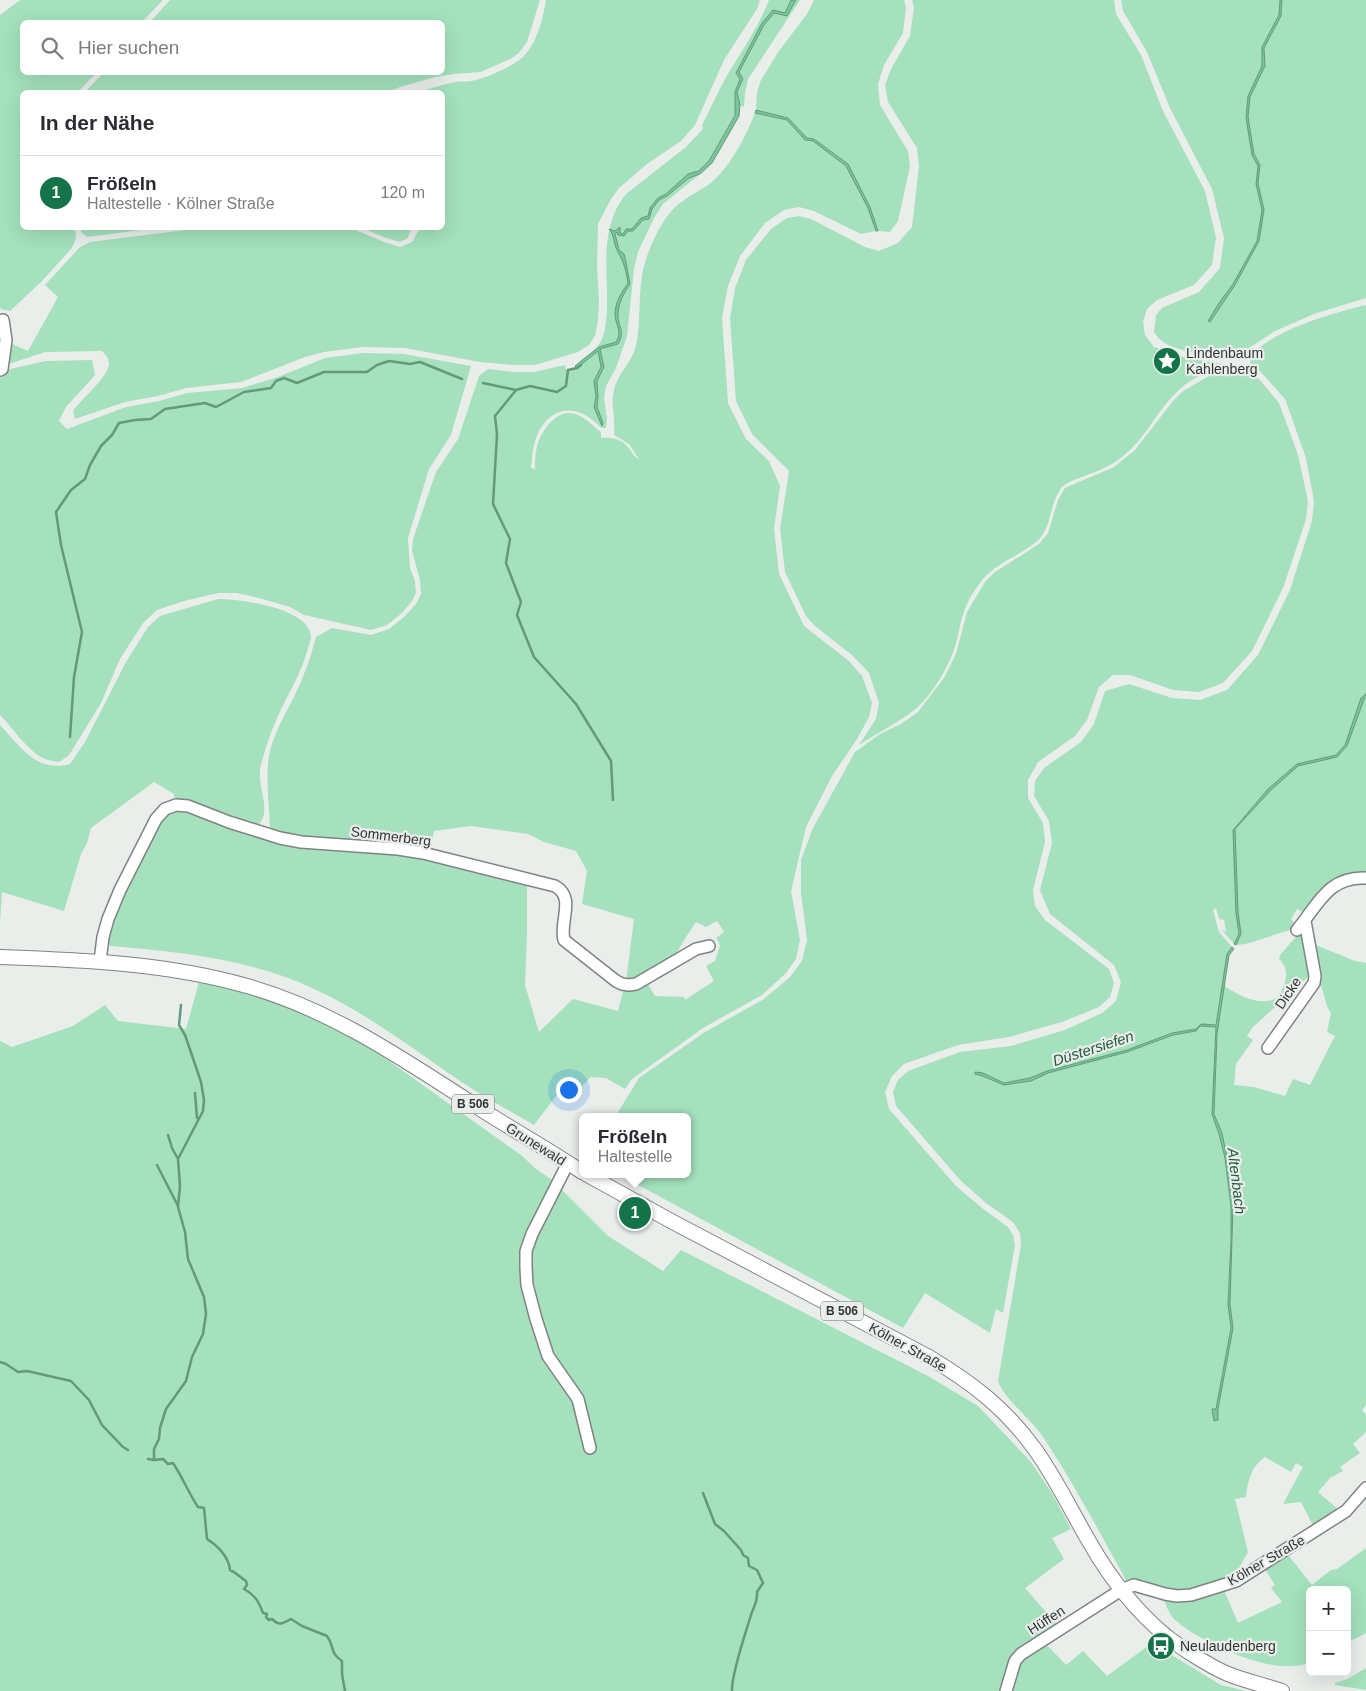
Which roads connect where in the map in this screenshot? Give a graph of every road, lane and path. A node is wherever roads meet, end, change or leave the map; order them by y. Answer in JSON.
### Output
{"nodes":[{"id":1,"x":3,"y":320,"type":"dead end"},
{"id":2,"x":0,"y":370,"type":"edge"},
{"id":3,"x":1366,"y":878,"type":"edge"},
{"id":4,"x":1305,"y":921,"type":"junction"},
{"id":5,"x":1297,"y":930,"type":"dead end"},
{"id":6,"x":709,"y":946,"type":"dead end"},
{"id":7,"x":0,"y":957,"type":"edge"},
{"id":8,"x":100,"y":961,"type":"junction"},
{"id":9,"x":1268,"y":1048,"type":"dead end"},
{"id":10,"x":579,"y":1169,"type":"edge"},
{"id":11,"x":595,"y":1178,"type":"edge"},
{"id":12,"x":590,"y":1448,"type":"dead end"},
{"id":13,"x":1366,"y":1488,"type":"edge"},
{"id":14,"x":1121,"y":1590,"type":"junction"},
{"id":15,"x":1157,"y":1592,"type":"junction"},
{"id":16,"x":1156,"y":1604,"type":"dead end"},
{"id":17,"x":1006,"y":1691,"type":"edge"},
{"id":18,"x":1282,"y":1691,"type":"edge"}],
"edges":[{"from":1,"to":2,"type":"street"},
{"from":3,"to":4,"type":"street"},
{"from":4,"to":5,"type":"street"},
{"from":4,"to":9,"type":"street","name":"Dicke"},
{"from":6,"to":8,"type":"street","name":"Sommerberg"},
{"from":7,"to":8,"type":"main road","number":"B 506"},
{"from":8,"to":10,"type":"main road","name":"Grunewald","number":"B 506"},
{"from":10,"to":12,"type":"street"},
{"from":11,"to":14,"type":"main road","name":"Kölner Straße","number":"B 506"},
{"from":13,"to":15,"type":"street","name":"Kölner Straße"},
{"from":14,"to":15,"type":"street","name":"Kölner Straße"},
{"from":14,"to":17,"type":"street","name":"Hüffen"},
{"from":14,"to":18,"type":"main road","number":"B 506"},
{"from":15,"to":16,"type":"street"}]}
